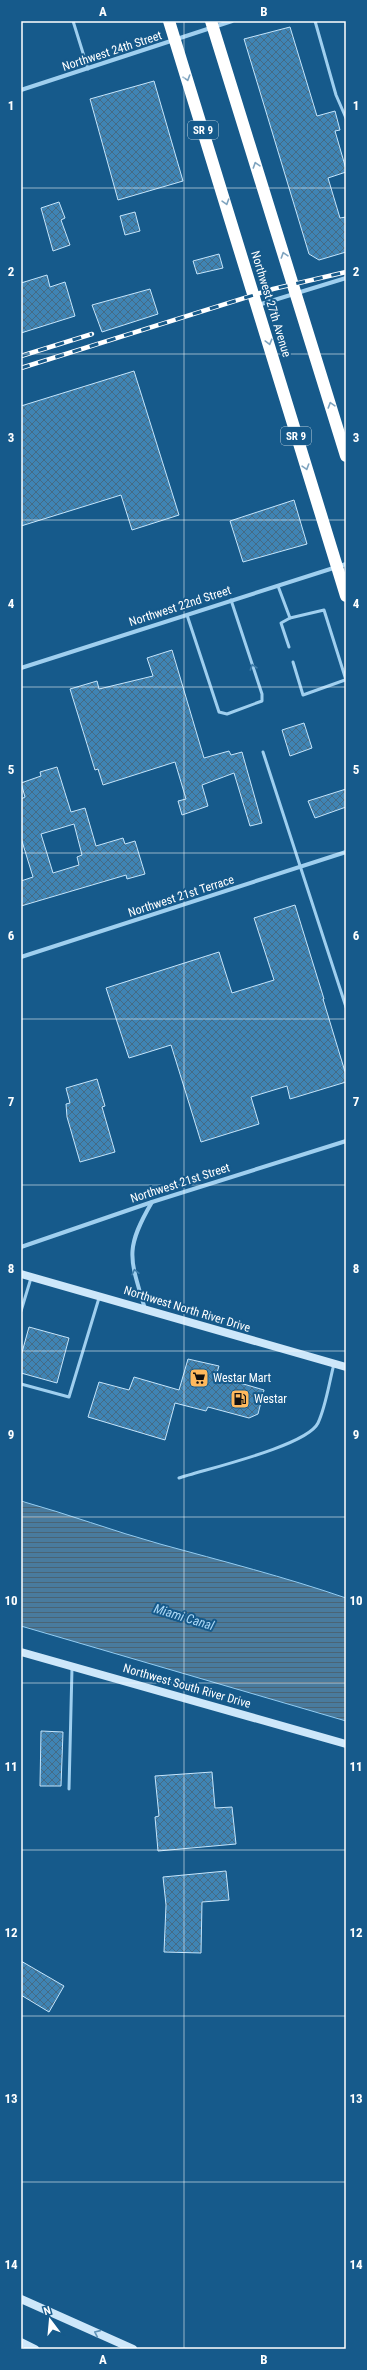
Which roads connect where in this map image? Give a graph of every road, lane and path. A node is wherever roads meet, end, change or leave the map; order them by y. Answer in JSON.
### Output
{"nodes":[{"id":1,"x":73,"y":21,"type":"edge"},
{"id":2,"x":169,"y":21,"type":"edge"},
{"id":3,"x":232,"y":21,"type":"edge"},
{"id":4,"x":315,"y":21,"type":"edge"},
{"id":5,"x":212,"y":24,"type":"edge"},
{"id":6,"x":175,"y":41,"type":"junction"},
{"id":7,"x":88,"y":69,"type":"junction"},
{"id":8,"x":21,"y":90,"type":"edge"},
{"id":9,"x":346,"y":118,"type":"edge"},
{"id":10,"x":346,"y":278,"type":"edge"},
{"id":11,"x":296,"y":292,"type":"junction"},
{"id":12,"x":257,"y":305,"type":"junction"},
{"id":13,"x":342,"y":432,"type":"edge"},
{"id":14,"x":346,"y":456,"type":"edge"},
{"id":15,"x":342,"y":566,"type":"edge"},
{"id":16,"x":278,"y":586,"type":"junction"},
{"id":17,"x":346,"y":596,"type":"edge"},
{"id":18,"x":231,"y":600,"type":"junction"},
{"id":19,"x":187,"y":615,"type":"junction"},
{"id":20,"x":290,"y":618,"type":"junction"},
{"id":21,"x":289,"y":647,"type":"dead end"},
{"id":22,"x":293,"y":662,"type":"dead end"},
{"id":23,"x":21,"y":668,"type":"edge"},
{"id":24,"x":346,"y":680,"type":"edge"},
{"id":25,"x":263,"y":752,"type":"dead end"},
{"id":26,"x":346,"y":852,"type":"edge"},
{"id":27,"x":299,"y":867,"type":"junction"},
{"id":28,"x":21,"y":957,"type":"edge"},
{"id":29,"x":346,"y":1007,"type":"edge"},
{"id":30,"x":346,"y":1141,"type":"edge"},
{"id":31,"x":152,"y":1202,"type":"junction"},
{"id":32,"x":21,"y":1247,"type":"edge"},
{"id":33,"x":21,"y":1274,"type":"edge"},
{"id":34,"x":31,"y":1277,"type":"junction"},
{"id":35,"x":99,"y":1296,"type":"junction"},
{"id":36,"x":146,"y":1309,"type":"junction"},
{"id":37,"x":21,"y":1311,"type":"edge"},
{"id":38,"x":334,"y":1364,"type":"junction"},
{"id":39,"x":346,"y":1367,"type":"edge"},
{"id":40,"x":21,"y":1384,"type":"edge"},
{"id":41,"x":179,"y":1478,"type":"dead end"},
{"id":42,"x":21,"y":1652,"type":"edge"},
{"id":43,"x":72,"y":1666,"type":"junction"},
{"id":44,"x":346,"y":1744,"type":"edge"},
{"id":45,"x":69,"y":1789,"type":"dead end"},
{"id":46,"x":21,"y":2299,"type":"edge"},
{"id":47,"x":21,"y":2342,"type":"edge"},
{"id":48,"x":35,"y":2349,"type":"edge"},
{"id":49,"x":133,"y":2349,"type":"edge"}],
"edges":[{"from":1,"to":7,"type":"lane"},
{"from":2,"to":6,"type":"highway","name":"Northwest 27th Avenue","number":"SR 9"},
{"from":3,"to":5,"type":"street","name":"Northwest 24th Street"},
{"from":4,"to":9,"type":"lane"},
{"from":5,"to":6,"type":"street","name":"Northwest 24th Street"},
{"from":11,"to":5,"type":"highway","one_way":true},
{"from":6,"to":7,"type":"street","name":"Northwest 24th Street"},
{"from":6,"to":12,"type":"highway","name":"Northwest 27th Avenue","number":"SR 9","one_way":true},
{"from":7,"to":8,"type":"street","name":"Northwest 24th Street"},
{"from":10,"to":11,"type":"street"},
{"from":11,"to":12,"type":"street"},
{"from":13,"to":11,"type":"highway","one_way":true},
{"from":12,"to":15,"type":"highway","name":"Northwest 27th Avenue","number":"SR 9","one_way":true},
{"from":13,"to":14,"type":"highway"},
{"from":15,"to":16,"type":"street","name":"Northwest 22nd Street"},
{"from":15,"to":17,"type":"highway","name":"Northwest 27th Avenue","number":"SR 9"},
{"from":16,"to":18,"type":"street","name":"Northwest 22nd Street"},
{"from":16,"to":20,"type":"lane"},
{"from":18,"to":19,"type":"street","name":"Northwest 22nd Street"},
{"from":19,"to":18,"type":"lane","one_way":true},
{"from":19,"to":23,"type":"street","name":"Northwest 22nd Street"},
{"from":20,"to":21,"type":"lane"},
{"from":20,"to":24,"type":"lane"},
{"from":22,"to":24,"type":"lane"},
{"from":25,"to":27,"type":"lane"},
{"from":26,"to":27,"type":"street","name":"Northwest 21st Terrace"},
{"from":27,"to":28,"type":"street","name":"Northwest 21st Terrace"},
{"from":27,"to":29,"type":"lane"},
{"from":30,"to":31,"type":"street","name":"Northwest 21st Street"},
{"from":31,"to":32,"type":"street","name":"Northwest 21st Street"},
{"from":36,"to":31,"type":"street","one_way":true},
{"from":33,"to":34,"type":"street","name":"Northwest North River Drive"},
{"from":34,"to":35,"type":"street","name":"Northwest North River Drive"},
{"from":34,"to":37,"type":"lane"},
{"from":35,"to":36,"type":"street","name":"Northwest North River Drive"},
{"from":35,"to":40,"type":"lane"},
{"from":36,"to":38,"type":"street","name":"Northwest North River Drive"},
{"from":38,"to":39,"type":"street","name":"Northwest North River Drive"},
{"from":38,"to":41,"type":"lane"},
{"from":42,"to":43,"type":"street","name":"Northwest South River Drive"},
{"from":43,"to":44,"type":"street","name":"Northwest South River Drive"},
{"from":43,"to":45,"type":"lane"},
{"from":49,"to":46,"type":"street","one_way":true},
{"from":47,"to":48,"type":"street"}]}
